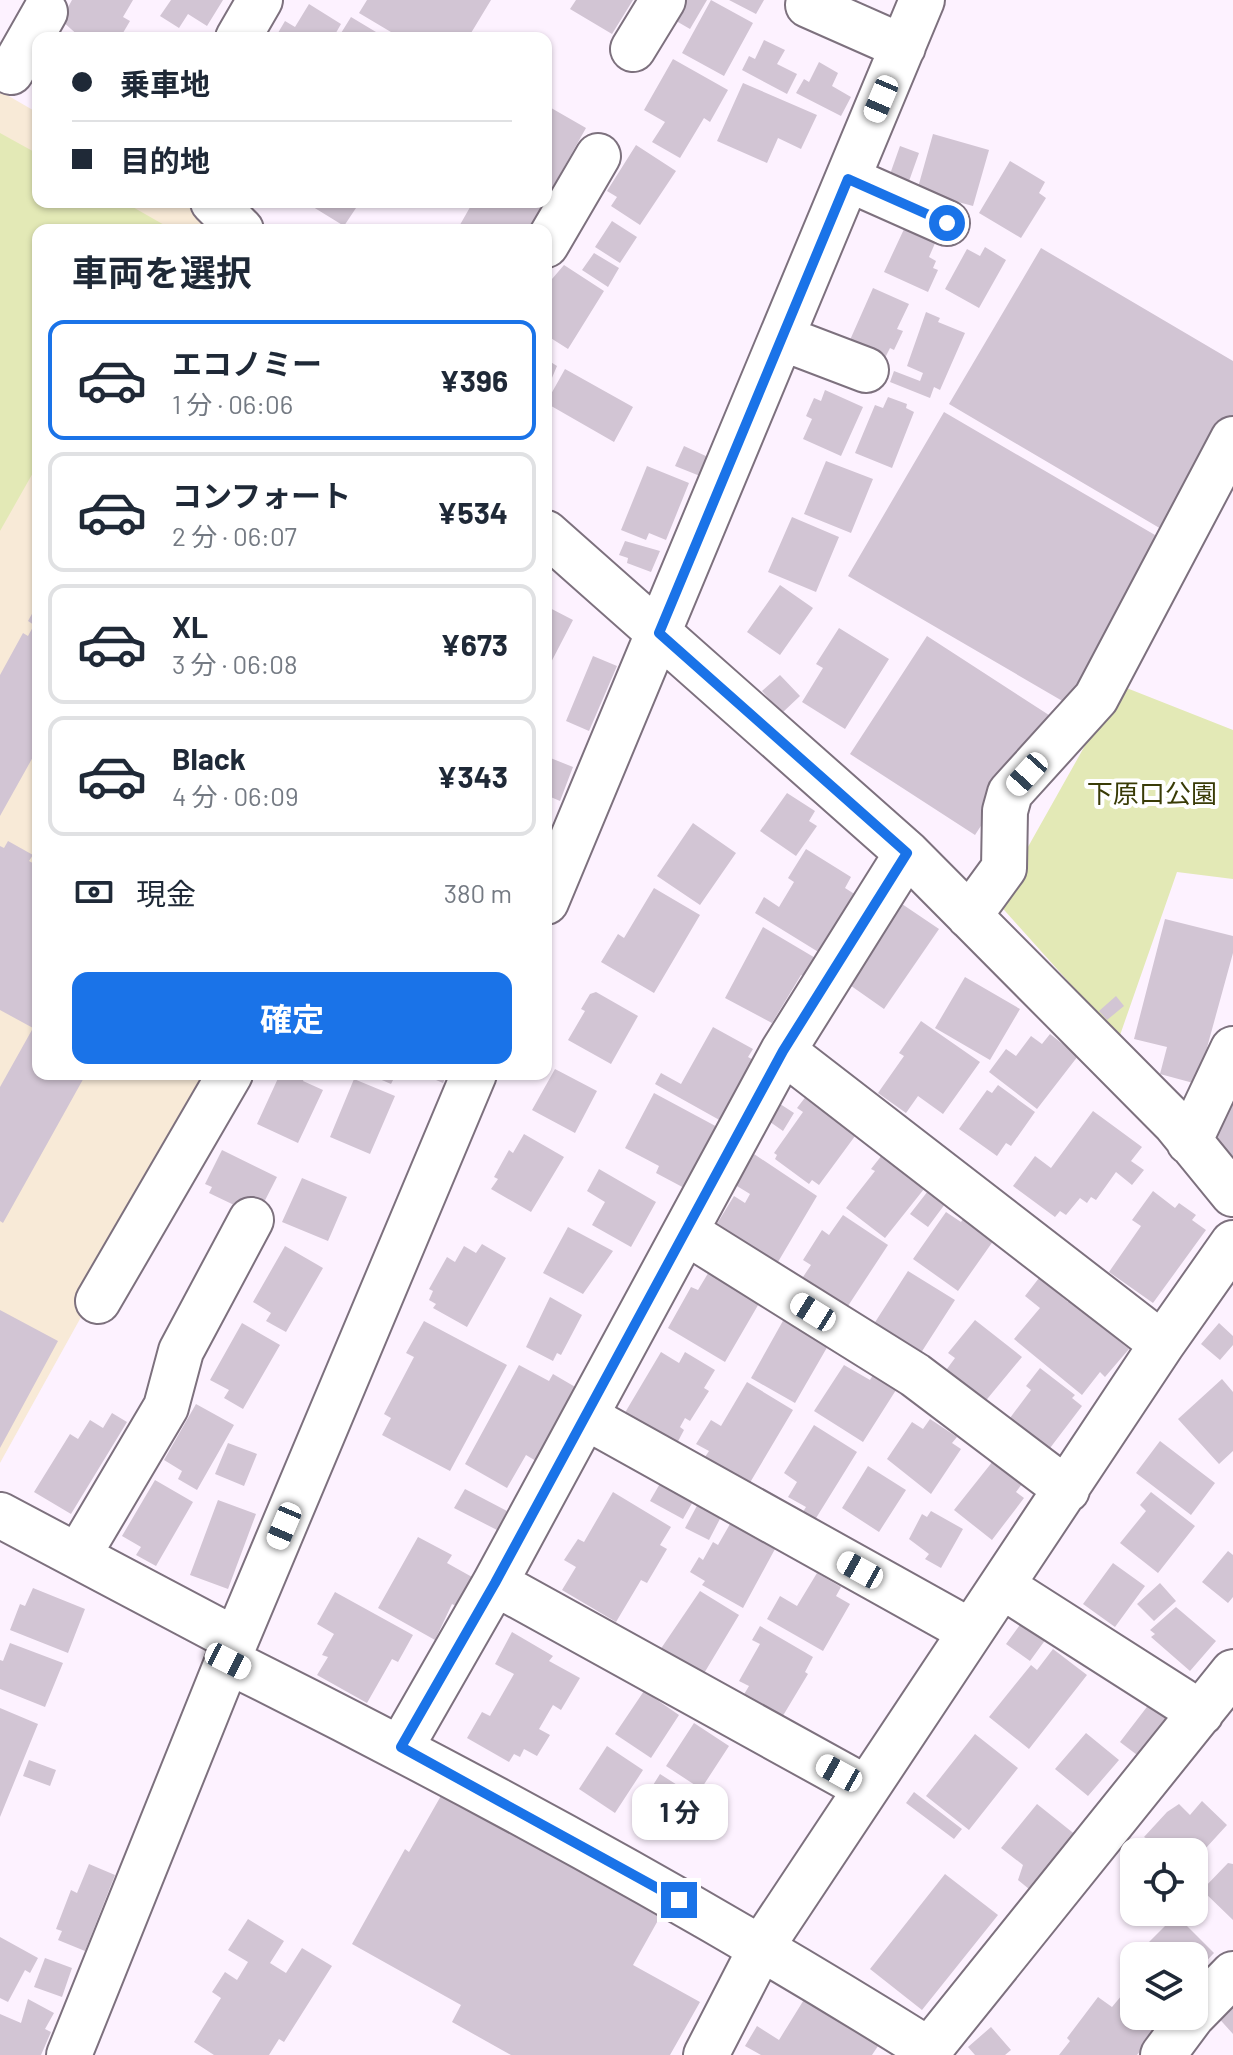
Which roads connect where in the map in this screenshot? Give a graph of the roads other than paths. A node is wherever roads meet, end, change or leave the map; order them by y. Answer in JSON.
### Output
{"nodes":[{"id":1,"x":260,"y":0,"type":"edge"},
{"id":2,"x":663,"y":0,"type":"edge"},
{"id":3,"x":922,"y":0,"type":"edge"},
{"id":4,"x":808,"y":5,"type":"dead end"},
{"id":5,"x":45,"y":12,"type":"dead end"},
{"id":6,"x":36,"y":32,"type":"edge"},
{"id":7,"x":241,"y":32,"type":"edge"},
{"id":8,"x":32,"y":40,"type":"edge"},
{"id":9,"x":903,"y":47,"type":"junction"},
{"id":10,"x":633,"y":49,"type":"dead end"},
{"id":11,"x":16,"y":75,"type":"edge"},
{"id":12,"x":598,"y":156,"type":"dead end"},
{"id":13,"x":848,"y":179,"type":"junction"},
{"id":14,"x":219,"y":208,"type":"edge"},
{"id":15,"x":947,"y":223,"type":"dead end"},
{"id":16,"x":235,"y":224,"type":"edge"},
{"id":17,"x":552,"y":235,"type":"edge"},
{"id":18,"x":782,"y":338,"type":"junction"},
{"id":19,"x":866,"y":370,"type":"dead end"},
{"id":20,"x":1233,"y":439,"type":"edge"},
{"id":21,"x":552,"y":538,"type":"edge"},
{"id":22,"x":659,"y":633,"type":"junction"},
{"id":23,"x":907,"y":853,"type":"junction"},
{"id":24,"x":552,"y":888,"type":"edge"},
{"id":25,"x":969,"y":916,"type":"junction"},
{"id":26,"x":1233,"y":1049,"type":"edge"},
{"id":27,"x":783,"y":1051,"type":"junction"},
{"id":28,"x":227,"y":1080,"type":"edge"},
{"id":29,"x":471,"y":1080,"type":"edge"},
{"id":30,"x":1189,"y":1142,"type":"junction"},
{"id":31,"x":1233,"y":1194,"type":"edge"},
{"id":32,"x":251,"y":1220,"type":"dead end"},
{"id":33,"x":686,"y":1232,"type":"junction"},
{"id":34,"x":1233,"y":1243,"type":"edge"},
{"id":35,"x":98,"y":1301,"type":"dead end"},
{"id":36,"x":1162,"y":1344,"type":"junction"},
{"id":37,"x":586,"y":1417,"type":"junction"},
{"id":38,"x":1067,"y":1490,"type":"junction"},
{"id":39,"x":0,"y":1515,"type":"edge"},
{"id":40,"x":79,"y":1554,"type":"junction"},
{"id":41,"x":495,"y":1583,"type":"junction"},
{"id":42,"x":1002,"y":1586,"type":"junction"},
{"id":43,"x":970,"y":1631,"type":"junction"},
{"id":44,"x":232,"y":1650,"type":"junction"},
{"id":45,"x":1233,"y":1672,"type":"edge"},
{"id":46,"x":1201,"y":1713,"type":"junction"},
{"id":47,"x":401,"y":1747,"type":"junction"},
{"id":48,"x":866,"y":1788,"type":"junction"},
{"id":49,"x":762,"y":1946,"type":"junction"},
{"id":50,"x":1233,"y":1974,"type":"edge"},
{"id":51,"x":1208,"y":2000,"type":"edge"},
{"id":52,"x":1182,"y":2030,"type":"edge"},
{"id":53,"x":933,"y":2052,"type":"edge"},
{"id":54,"x":69,"y":2055,"type":"edge"},
{"id":55,"x":706,"y":2055,"type":"edge"},
{"id":56,"x":1163,"y":2055,"type":"edge"}],
"edges":[{"from":1,"to":7,"type":"street"},
{"from":2,"to":10,"type":"street"},
{"from":3,"to":9,"type":"street"},
{"from":4,"to":9,"type":"street"},
{"from":5,"to":6,"type":"street"},
{"from":8,"to":11,"type":"street"},
{"from":9,"to":13,"type":"street"},
{"from":12,"to":17,"type":"street"},
{"from":13,"to":15,"type":"street"},
{"from":13,"to":18,"type":"street"},
{"from":14,"to":16,"type":"street"},
{"from":18,"to":19,"type":"street"},
{"from":18,"to":22,"type":"street"},
{"from":20,"to":25,"type":"street"},
{"from":21,"to":22,"type":"street"},
{"from":22,"to":23,"type":"street"},
{"from":22,"to":24,"type":"street"},
{"from":23,"to":25,"type":"street"},
{"from":23,"to":27,"type":"street"},
{"from":25,"to":30,"type":"street"},
{"from":26,"to":30,"type":"street"},
{"from":27,"to":33,"type":"street"},
{"from":27,"to":36,"type":"street"},
{"from":28,"to":35,"type":"street"},
{"from":29,"to":44,"type":"street"},
{"from":30,"to":31,"type":"street"},
{"from":32,"to":40,"type":"street"},
{"from":33,"to":37,"type":"street"},
{"from":33,"to":38,"type":"street"},
{"from":34,"to":36,"type":"street"},
{"from":36,"to":38,"type":"street"},
{"from":37,"to":41,"type":"street"},
{"from":37,"to":43,"type":"street"},
{"from":38,"to":42,"type":"street"},
{"from":39,"to":40,"type":"street"},
{"from":40,"to":44,"type":"street"},
{"from":41,"to":47,"type":"street"},
{"from":41,"to":48,"type":"street"},
{"from":42,"to":43,"type":"street"},
{"from":42,"to":46,"type":"street"},
{"from":43,"to":48,"type":"street"},
{"from":44,"to":47,"type":"street"},
{"from":44,"to":54,"type":"street"},
{"from":45,"to":46,"type":"street"},
{"from":46,"to":53,"type":"street"},
{"from":47,"to":49,"type":"street"},
{"from":48,"to":49,"type":"street"},
{"from":49,"to":53,"type":"street"},
{"from":49,"to":55,"type":"street"},
{"from":50,"to":51,"type":"street"},
{"from":52,"to":56,"type":"street"}]}
